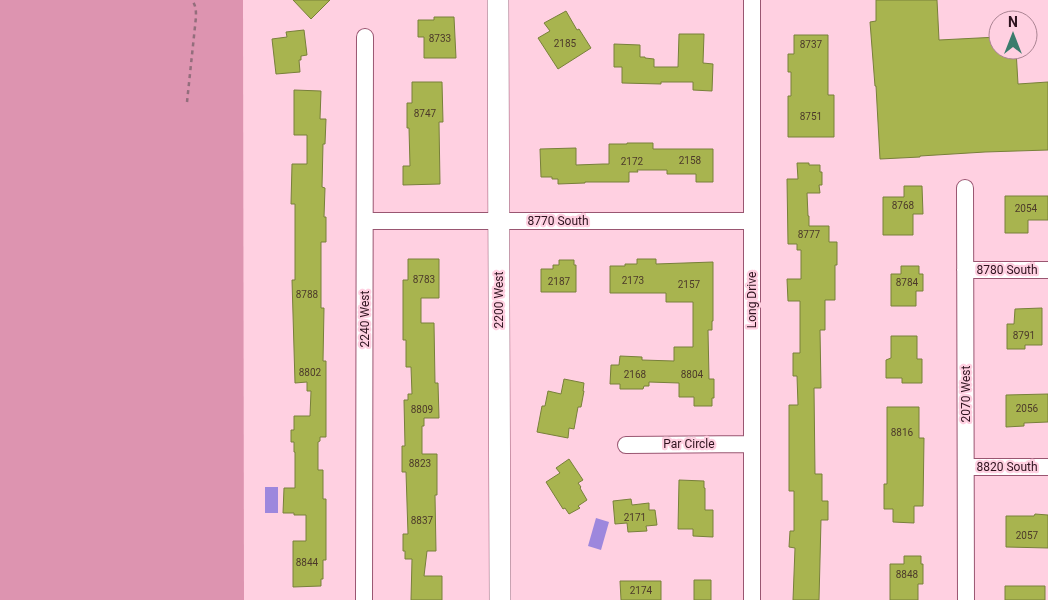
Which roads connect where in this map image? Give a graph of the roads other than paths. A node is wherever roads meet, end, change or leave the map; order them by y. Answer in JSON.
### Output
{"nodes":[{"id":1,"x":498,"y":0,"type":"edge"},
{"id":2,"x":752,"y":0,"type":"edge"},
{"id":3,"x":365,"y":37,"type":"dead end"},
{"id":4,"x":965,"y":188,"type":"dead end"},
{"id":5,"x":365,"y":221,"type":"junction"},
{"id":6,"x":499,"y":221,"type":"junction"},
{"id":7,"x":752,"y":221,"type":"junction"},
{"id":8,"x":965,"y":270,"type":"junction"},
{"id":9,"x":1048,"y":270,"type":"edge"},
{"id":10,"x":626,"y":444,"type":"dead end"},
{"id":11,"x":752,"y":444,"type":"junction"},
{"id":12,"x":1048,"y":466,"type":"edge"},
{"id":13,"x":966,"y":467,"type":"junction"},
{"id":14,"x":364,"y":600,"type":"edge"},
{"id":15,"x":500,"y":600,"type":"edge"},
{"id":16,"x":752,"y":600,"type":"edge"},
{"id":17,"x":966,"y":600,"type":"edge"}],
"edges":[{"from":1,"to":6,"type":"street","name":"2200 West"},
{"from":2,"to":7,"type":"street","name":"Long Drive"},
{"from":3,"to":5,"type":"street","name":"2240 West"},
{"from":4,"to":8,"type":"street","name":"2070 West"},
{"from":5,"to":6,"type":"street","name":"8770 South"},
{"from":5,"to":14,"type":"street","name":"2240 West"},
{"from":6,"to":7,"type":"street","name":"8770 South"},
{"from":6,"to":15,"type":"street","name":"2200 West"},
{"from":7,"to":11,"type":"street","name":"Long Drive"},
{"from":8,"to":9,"type":"street","name":"8780 South"},
{"from":8,"to":13,"type":"street","name":"2070 West"},
{"from":10,"to":11,"type":"street","name":"Par Circle"},
{"from":11,"to":16,"type":"street","name":"Long Drive"},
{"from":12,"to":13,"type":"street","name":"8820 South"},
{"from":13,"to":17,"type":"street","name":"2070 West"}]}
